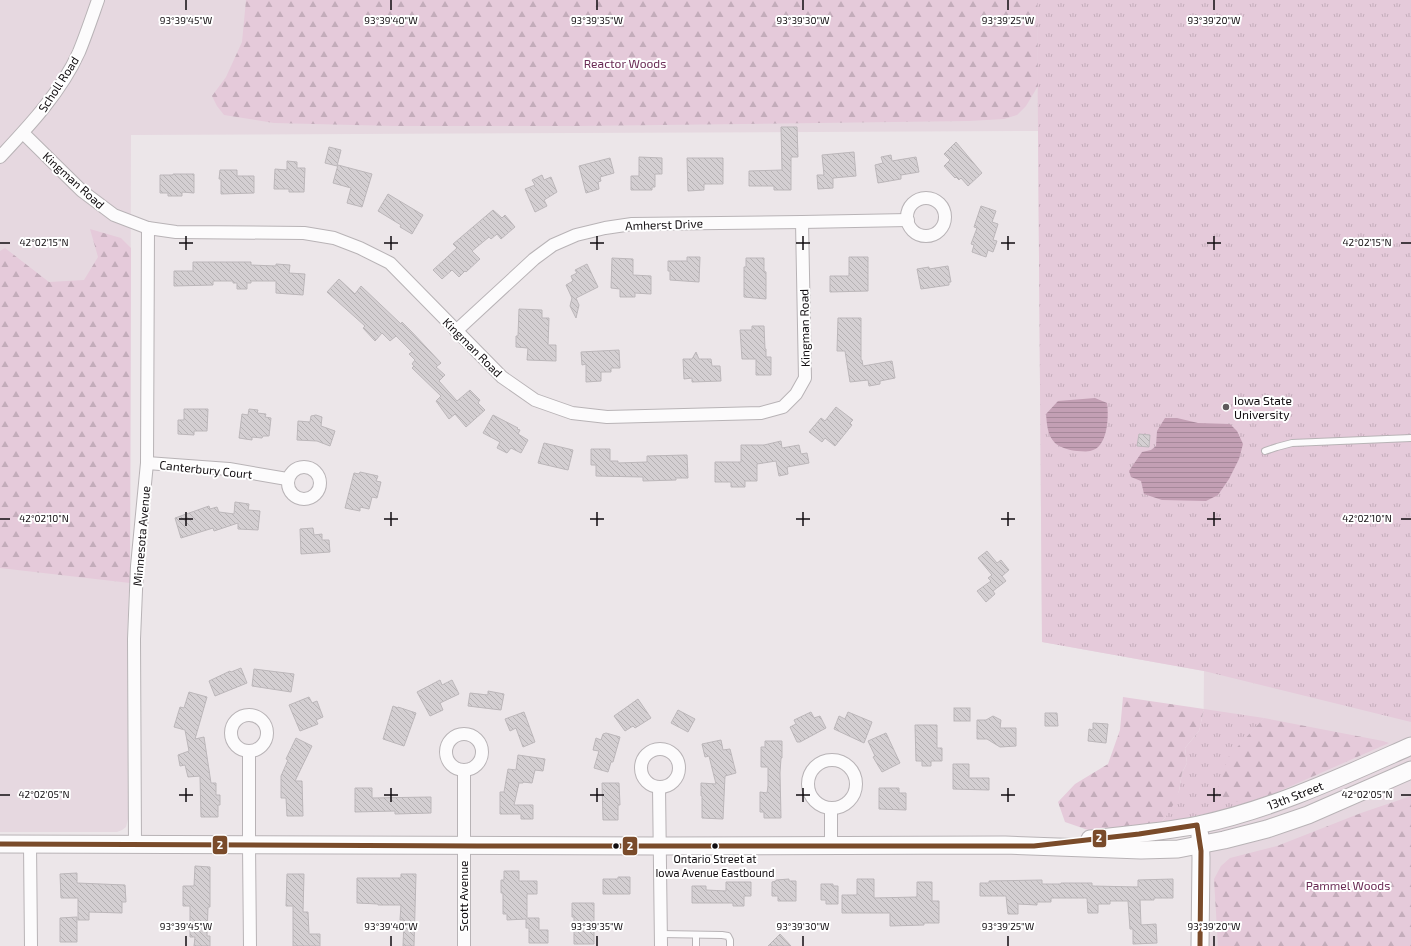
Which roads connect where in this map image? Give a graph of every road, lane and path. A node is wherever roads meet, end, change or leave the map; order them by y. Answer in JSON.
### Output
{"nodes":[{"id":1,"x":98,"y":0,"type":"edge"},
{"id":2,"x":23,"y":133,"type":"junction"},
{"id":3,"x":0,"y":156,"type":"edge"},
{"id":4,"x":908,"y":220,"type":"dead end"},
{"id":5,"x":802,"y":222,"type":"junction"},
{"id":6,"x":148,"y":228,"type":"junction"},
{"id":7,"x":456,"y":331,"type":"junction"},
{"id":8,"x":1411,"y":438,"type":"edge"},
{"id":9,"x":1264,"y":452,"type":"dead end"},
{"id":10,"x":147,"y":463,"type":"junction"},
{"id":11,"x":287,"y":480,"type":"dead end"},
{"id":12,"x":1411,"y":746,"type":"edge"},
{"id":13,"x":249,"y":751,"type":"dead end"},
{"id":14,"x":464,"y":770,"type":"dead end"},
{"id":15,"x":1411,"y":770,"type":"edge"},
{"id":16,"x":659,"y":787,"type":"dead end"},
{"id":17,"x":831,"y":808,"type":"junction"},
{"id":18,"x":1198,"y":825,"type":"junction"},
{"id":19,"x":0,"y":844,"type":"edge"},
{"id":20,"x":30,"y":844,"type":"junction"},
{"id":21,"x":135,"y":845,"type":"junction"},
{"id":22,"x":831,"y":845,"type":"junction"},
{"id":23,"x":249,"y":846,"type":"junction"},
{"id":24,"x":463,"y":846,"type":"junction"},
{"id":25,"x":660,"y":846,"type":"junction"},
{"id":26,"x":1034,"y":846,"type":"junction"},
{"id":27,"x":1201,"y":846,"type":"junction"},
{"id":28,"x":696,"y":935,"type":"junction"},
{"id":29,"x":661,"y":940,"type":"edge"},
{"id":30,"x":31,"y":946,"type":"edge"},
{"id":31,"x":250,"y":946,"type":"edge"},
{"id":32,"x":464,"y":946,"type":"edge"},
{"id":33,"x":696,"y":946,"type":"edge"},
{"id":34,"x":730,"y":946,"type":"edge"},
{"id":35,"x":1200,"y":946,"type":"edge"}],
"edges":[{"from":1,"to":2,"type":"street","name":"Scholl Road"},
{"from":2,"to":3,"type":"street","name":"Scholl Road"},
{"from":2,"to":6,"type":"street","name":"Kingman Road"},
{"from":4,"to":5,"type":"street","name":"Amherst Drive"},
{"from":5,"to":7,"type":"street","name":"Amherst Drive"},
{"from":5,"to":7,"type":"street","name":"Kingman Road"},
{"from":6,"to":7,"type":"street","name":"Kingman Road"},
{"from":6,"to":10,"type":"street","name":"Minnesota Avenue"},
{"from":8,"to":9,"type":"lane"},
{"from":10,"to":11,"type":"street","name":"Canterbury Court"},
{"from":10,"to":21,"type":"street","name":"Minnesota Avenue"},
{"from":12,"to":18,"type":"main road","name":"13th Street"},
{"from":13,"to":23,"type":"street"},
{"from":14,"to":24,"type":"street","name":"Scott Avenue"},
{"from":15,"to":27,"type":"main road","name":"13th Street"},
{"from":16,"to":25,"type":"street"},
{"from":17,"to":17,"type":"street"},
{"from":17,"to":22,"type":"street"},
{"from":18,"to":26,"type":"main road","name":"13th Street"},
{"from":18,"to":27,"type":"main road"},
{"from":19,"to":20,"type":"main road"},
{"from":20,"to":21,"type":"main road"},
{"from":20,"to":30,"type":"street"},
{"from":21,"to":23,"type":"main road"},
{"from":22,"to":25,"type":"main road"},
{"from":22,"to":26,"type":"main road"},
{"from":23,"to":24,"type":"main road"},
{"from":23,"to":31,"type":"street"},
{"from":24,"to":25,"type":"main road"},
{"from":24,"to":32,"type":"street","name":"Scott Avenue"},
{"from":25,"to":29,"type":"street"},
{"from":26,"to":27,"type":"main road","name":"13th Street"},
{"from":27,"to":35,"type":"main road"},
{"from":28,"to":29,"type":"lane"},
{"from":28,"to":33,"type":"lane"},
{"from":28,"to":34,"type":"lane"}]}
